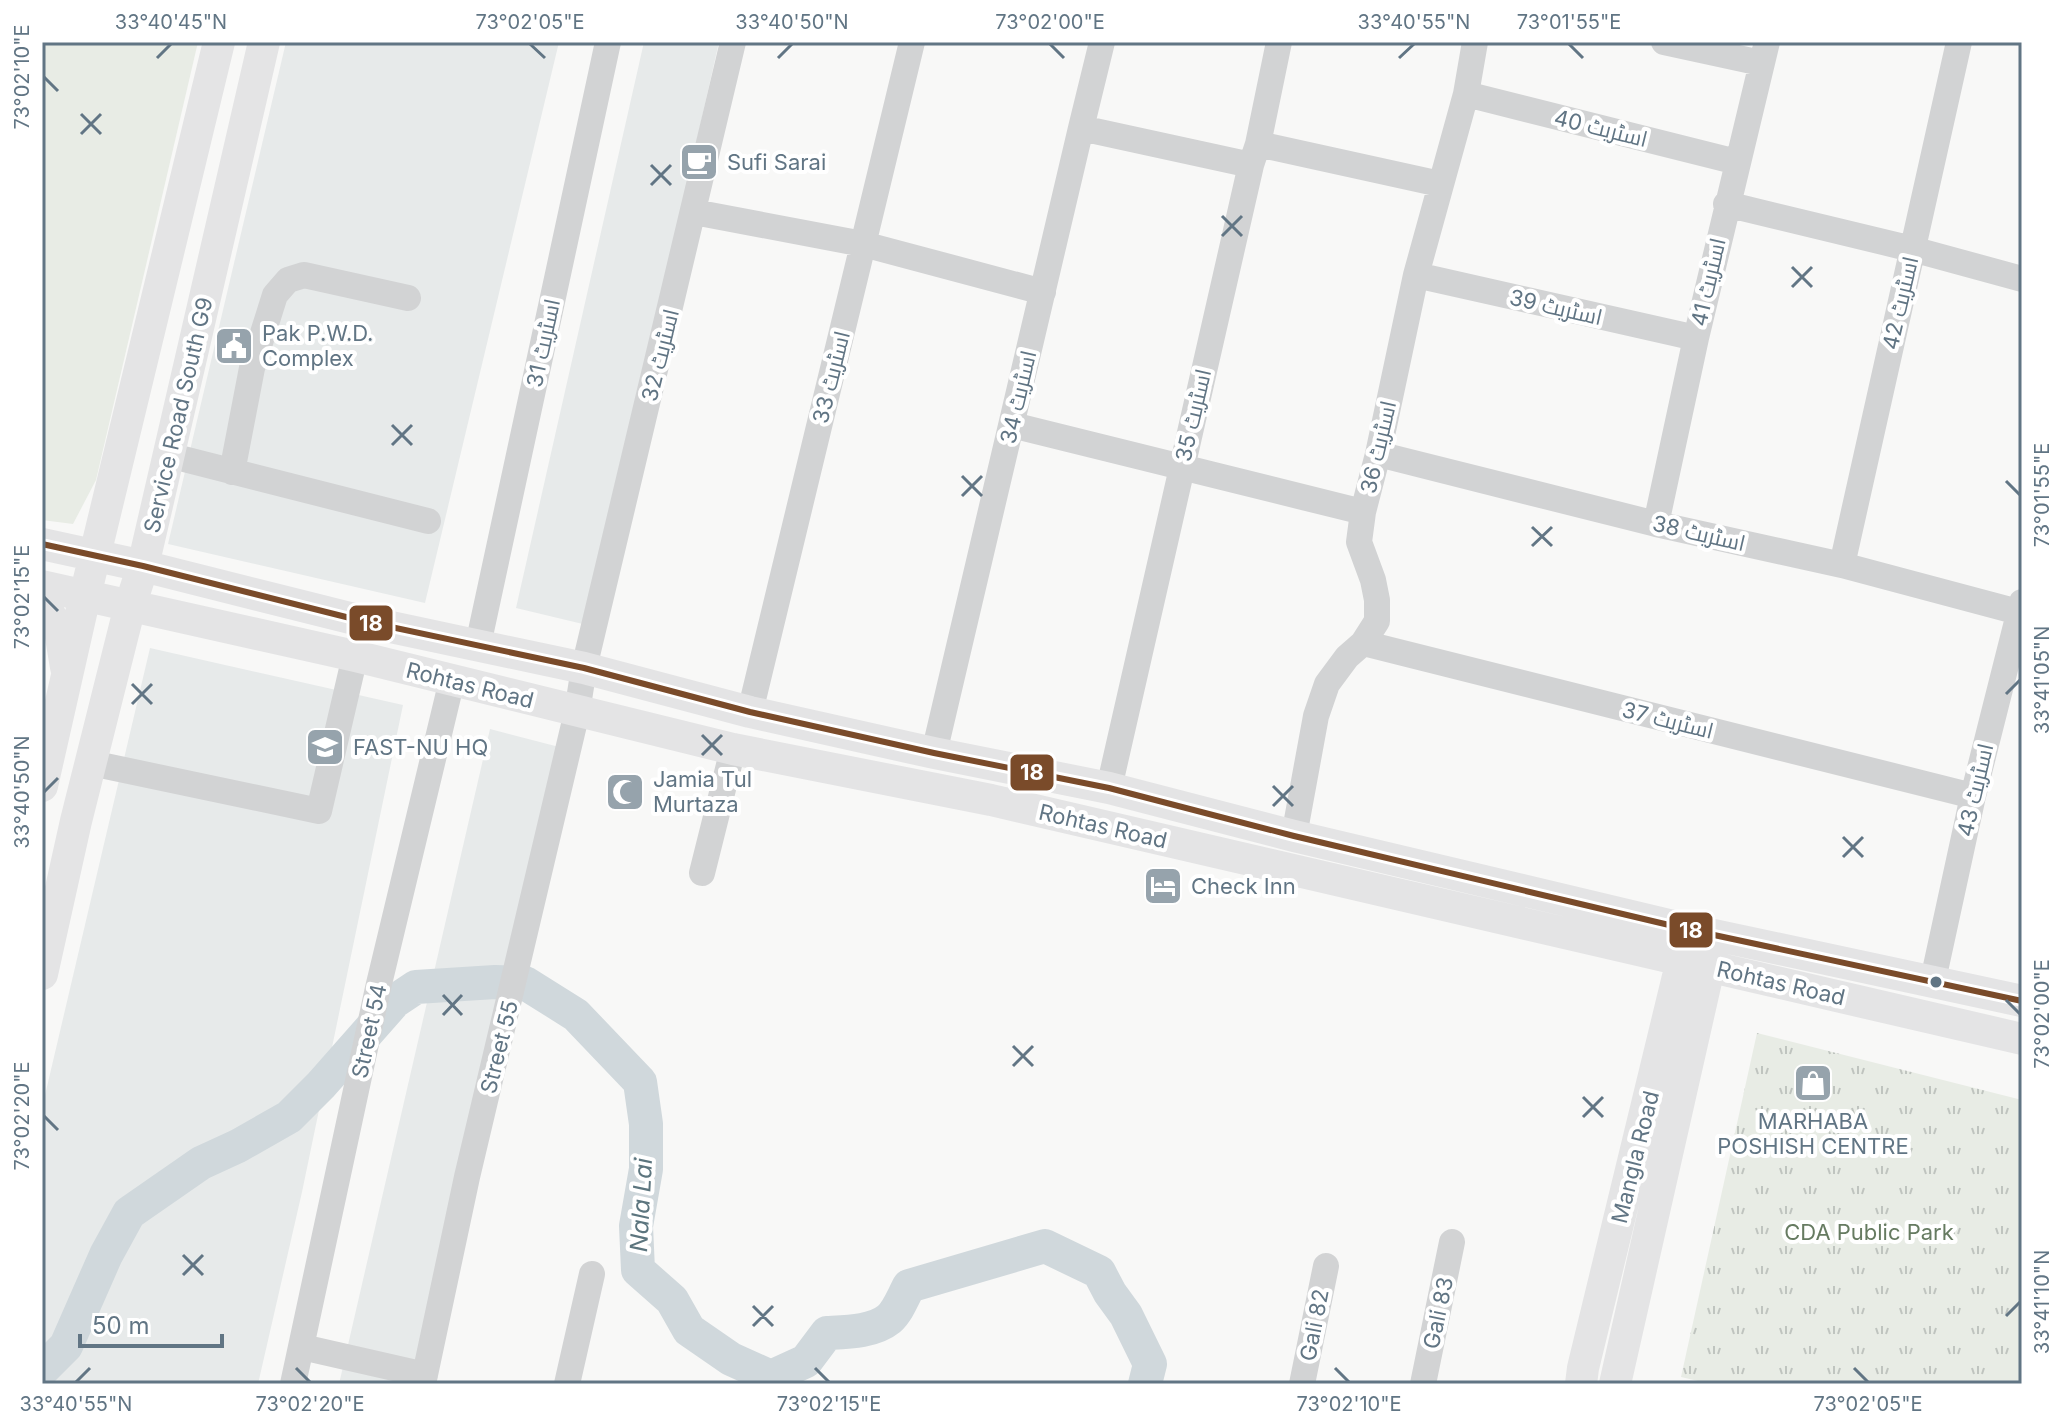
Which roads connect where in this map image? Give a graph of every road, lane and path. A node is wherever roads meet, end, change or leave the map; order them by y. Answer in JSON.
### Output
{"nodes":[{"id":1,"x":219,"y":42,"type":"edge"},
{"id":2,"x":264,"y":42,"type":"edge"},
{"id":3,"x":608,"y":42,"type":"edge"},
{"id":4,"x":733,"y":42,"type":"edge"},
{"id":5,"x":912,"y":42,"type":"edge"},
{"id":6,"x":1102,"y":42,"type":"edge"},
{"id":7,"x":1279,"y":42,"type":"edge"},
{"id":8,"x":1475,"y":42,"type":"edge"},
{"id":9,"x":1664,"y":42,"type":"edge"},
{"id":10,"x":1959,"y":42,"type":"edge"},
{"id":11,"x":1764,"y":52,"type":"edge"},
{"id":12,"x":1466,"y":94,"type":"junction"},
{"id":13,"x":1081,"y":128,"type":"junction"},
{"id":14,"x":1254,"y":154,"type":"junction"},
{"id":15,"x":1737,"y":162,"type":"junction"},
{"id":16,"x":1440,"y":184,"type":"junction"},
{"id":17,"x":1726,"y":204,"type":"junction"},
{"id":18,"x":694,"y":212,"type":"junction"},
{"id":19,"x":863,"y":244,"type":"junction"},
{"id":20,"x":1912,"y":249,"type":"junction"},
{"id":21,"x":1416,"y":275,"type":"junction"},
{"id":22,"x":2022,"y":279,"type":"edge"},
{"id":23,"x":1043,"y":292,"type":"junction"},
{"id":24,"x":408,"y":298,"type":"dead end"},
{"id":25,"x":1696,"y":338,"type":"junction"},
{"id":26,"x":1012,"y":425,"type":"junction"},
{"id":27,"x":1378,"y":454,"type":"junction"},
{"id":28,"x":168,"y":455,"type":"junction"},
{"id":29,"x":1181,"y":467,"type":"junction"},
{"id":30,"x":232,"y":472,"type":"junction"},
{"id":31,"x":1363,"y":512,"type":"junction"},
{"id":32,"x":428,"y":521,"type":"dead end"},
{"id":33,"x":1656,"y":524,"type":"junction"},
{"id":34,"x":42,"y":544,"type":"edge"},
{"id":35,"x":95,"y":556,"type":"junction"},
{"id":36,"x":1842,"y":565,"type":"junction"},
{"id":37,"x":143,"y":566,"type":"junction"},
{"id":38,"x":42,"y":586,"type":"edge"},
{"id":39,"x":85,"y":596,"type":"junction"},
{"id":40,"x":42,"y":603,"type":"edge"},
{"id":41,"x":130,"y":606,"type":"junction"},
{"id":42,"x":2021,"y":609,"type":"edge"},
{"id":43,"x":358,"y":620,"type":"junction"},
{"id":44,"x":1363,"y":643,"type":"junction"},
{"id":45,"x":478,"y":645,"type":"junction"},
{"id":46,"x":350,"y":655,"type":"junction"},
{"id":47,"x":584,"y":668,"type":"junction"},
{"id":48,"x":452,"y":680,"type":"junction"},
{"id":49,"x":66,"y":686,"type":"junction"},
{"id":50,"x":577,"y":712,"type":"junction"},
{"id":51,"x":750,"y":712,"type":"junction"},
{"id":52,"x":733,"y":749,"type":"junction"},
{"id":53,"x":934,"y":753,"type":"junction"},
{"id":54,"x":91,"y":763,"type":"junction"},
{"id":55,"x":42,"y":786,"type":"edge"},
{"id":56,"x":1109,"y":788,"type":"junction"},
{"id":57,"x":1973,"y":796,"type":"junction"},
{"id":58,"x":1294,"y":836,"type":"junction"},
{"id":59,"x":702,"y":873,"type":"dead end"},
{"id":60,"x":1698,"y":948,"type":"junction"},
{"id":61,"x":42,"y":974,"type":"edge"},
{"id":62,"x":1933,"y":980,"type":"junction"},
{"id":63,"x":2022,"y":1001,"type":"edge"},
{"id":64,"x":2022,"y":1039,"type":"edge"},
{"id":65,"x":1452,"y":1242,"type":"dead end"},
{"id":66,"x":1326,"y":1266,"type":"dead end"},
{"id":67,"x":592,"y":1274,"type":"dead end"},
{"id":68,"x":302,"y":1347,"type":"junction"},
{"id":69,"x":424,"y":1380,"type":"edge"},
{"id":70,"x":293,"y":1384,"type":"edge"},
{"id":71,"x":567,"y":1384,"type":"edge"},
{"id":72,"x":1302,"y":1384,"type":"edge"},
{"id":73,"x":1423,"y":1384,"type":"edge"},
{"id":74,"x":1581,"y":1384,"type":"edge"},
{"id":75,"x":1615,"y":1384,"type":"edge"}],
"edges":[{"from":1,"to":35,"type":"main road"},
{"from":2,"to":28,"type":"main road","name":"Service Road South G9"},
{"from":3,"to":45,"type":"street","name":"اسٹریٹ 31"},
{"from":4,"to":18,"type":"street","name":"اسٹریٹ 32"},
{"from":5,"to":19,"type":"street","name":"اسٹریٹ 33"},
{"from":6,"to":13,"type":"street","name":"اسٹریٹ 34"},
{"from":7,"to":14,"type":"street","name":"اسٹریٹ 35"},
{"from":8,"to":12,"type":"street","name":"اسٹریٹ 36"},
{"from":9,"to":11,"type":"street"},
{"from":10,"to":20,"type":"street","name":"اسٹریٹ 42"},
{"from":11,"to":15,"type":"street","name":"اسٹریٹ 41"},
{"from":12,"to":15,"type":"street","name":"اسٹریٹ 40"},
{"from":12,"to":16,"type":"street","name":"اسٹریٹ 36"},
{"from":13,"to":14,"type":"street"},
{"from":13,"to":23,"type":"street","name":"اسٹریٹ 34"},
{"from":14,"to":16,"type":"street"},
{"from":14,"to":29,"type":"street","name":"اسٹریٹ 35"},
{"from":15,"to":17,"type":"street","name":"اسٹریٹ 41"},
{"from":16,"to":21,"type":"street","name":"اسٹریٹ 36"},
{"from":17,"to":20,"type":"street"},
{"from":17,"to":25,"type":"street","name":"اسٹریٹ 41"},
{"from":18,"to":19,"type":"street"},
{"from":18,"to":47,"type":"street","name":"اسٹریٹ 32"},
{"from":19,"to":23,"type":"street"},
{"from":19,"to":51,"type":"street","name":"اسٹریٹ 33"},
{"from":20,"to":22,"type":"street"},
{"from":20,"to":36,"type":"street","name":"اسٹریٹ 42"},
{"from":21,"to":25,"type":"street","name":"اسٹریٹ 39"},
{"from":21,"to":27,"type":"street","name":"اسٹریٹ 36"},
{"from":23,"to":26,"type":"street","name":"اسٹریٹ 34"},
{"from":24,"to":30,"type":"street"},
{"from":25,"to":33,"type":"street","name":"اسٹریٹ 41"},
{"from":26,"to":29,"type":"street"},
{"from":26,"to":53,"type":"street","name":"اسٹریٹ 34"},
{"from":27,"to":31,"type":"street","name":"اسٹریٹ 36"},
{"from":27,"to":33,"type":"street","name":"اسٹریٹ 38"},
{"from":28,"to":30,"type":"street"},
{"from":28,"to":37,"type":"main road","name":"Service Road South G9"},
{"from":29,"to":31,"type":"street"},
{"from":29,"to":56,"type":"street","name":"اسٹریٹ 35"},
{"from":30,"to":32,"type":"street"},
{"from":31,"to":44,"type":"street","name":"اسٹریٹ 36"},
{"from":33,"to":36,"type":"street","name":"اسٹریٹ 38"},
{"from":34,"to":35,"type":"main road","name":"Rohtas Road"},
{"from":35,"to":37,"type":"main road","name":"Rohtas Road"},
{"from":35,"to":39,"type":"main road"},
{"from":36,"to":42,"type":"street","name":"اسٹریٹ 38"},
{"from":37,"to":41,"type":"main road","name":"Service Road South G9"},
{"from":37,"to":43,"type":"main road","name":"Rohtas Road"},
{"from":38,"to":39,"type":"main road","name":"Rohtas Road"},
{"from":39,"to":41,"type":"main road","name":"Rohtas Road"},
{"from":39,"to":49,"type":"main road"},
{"from":40,"to":49,"type":"main road"},
{"from":41,"to":46,"type":"main road","name":"Rohtas Road"},
{"from":41,"to":54,"type":"main road","name":"Service Road South G9"},
{"from":42,"to":57,"type":"street","name":"اسٹریٹ 43"},
{"from":43,"to":45,"type":"main road","name":"Rohtas Road"},
{"from":43,"to":46,"type":"main road"},
{"from":44,"to":57,"type":"street","name":"اسٹریٹ 37"},
{"from":44,"to":58,"type":"street","name":"اسٹریٹ 36"},
{"from":45,"to":47,"type":"main road","name":"Rohtas Road"},
{"from":46,"to":48,"type":"main road","name":"Rohtas Road"},
{"from":46,"to":54,"type":"street"},
{"from":47,"to":50,"type":"street","name":"اسٹریٹ 32"},
{"from":47,"to":51,"type":"main road","name":"Rohtas Road"},
{"from":48,"to":50,"type":"main road","name":"Rohtas Road"},
{"from":48,"to":68,"type":"street","name":"Street 54"},
{"from":49,"to":55,"type":"main road"},
{"from":50,"to":52,"type":"main road","name":"Rohtas Road"},
{"from":50,"to":69,"type":"street","name":"Street 55"},
{"from":51,"to":53,"type":"main road","name":"Rohtas Road"},
{"from":52,"to":59,"type":"street"},
{"from":52,"to":60,"type":"main road","name":"Rohtas Road"},
{"from":53,"to":56,"type":"main road","name":"Rohtas Road"},
{"from":54,"to":61,"type":"main road","name":"Service Road South G9"},
{"from":56,"to":58,"type":"main road","name":"Rohtas Road"},
{"from":57,"to":62,"type":"street","name":"اسٹریٹ 43"},
{"from":58,"to":60,"type":"main road","name":"Rohtas Road"},
{"from":60,"to":62,"type":"main road","name":"Rohtas Road"},
{"from":60,"to":64,"type":"main road","name":"Rohtas Road"},
{"from":60,"to":74,"type":"main road","name":"Mangla Road"},
{"from":60,"to":75,"type":"main road","name":"Mangla Road"},
{"from":62,"to":63,"type":"main road","name":"Rohtas Road"},
{"from":65,"to":73,"type":"street","name":"Gali 83"},
{"from":66,"to":72,"type":"street","name":"Gali 82"},
{"from":67,"to":71,"type":"street"},
{"from":68,"to":69,"type":"street"},
{"from":68,"to":70,"type":"street","name":"Street 54"}]}
